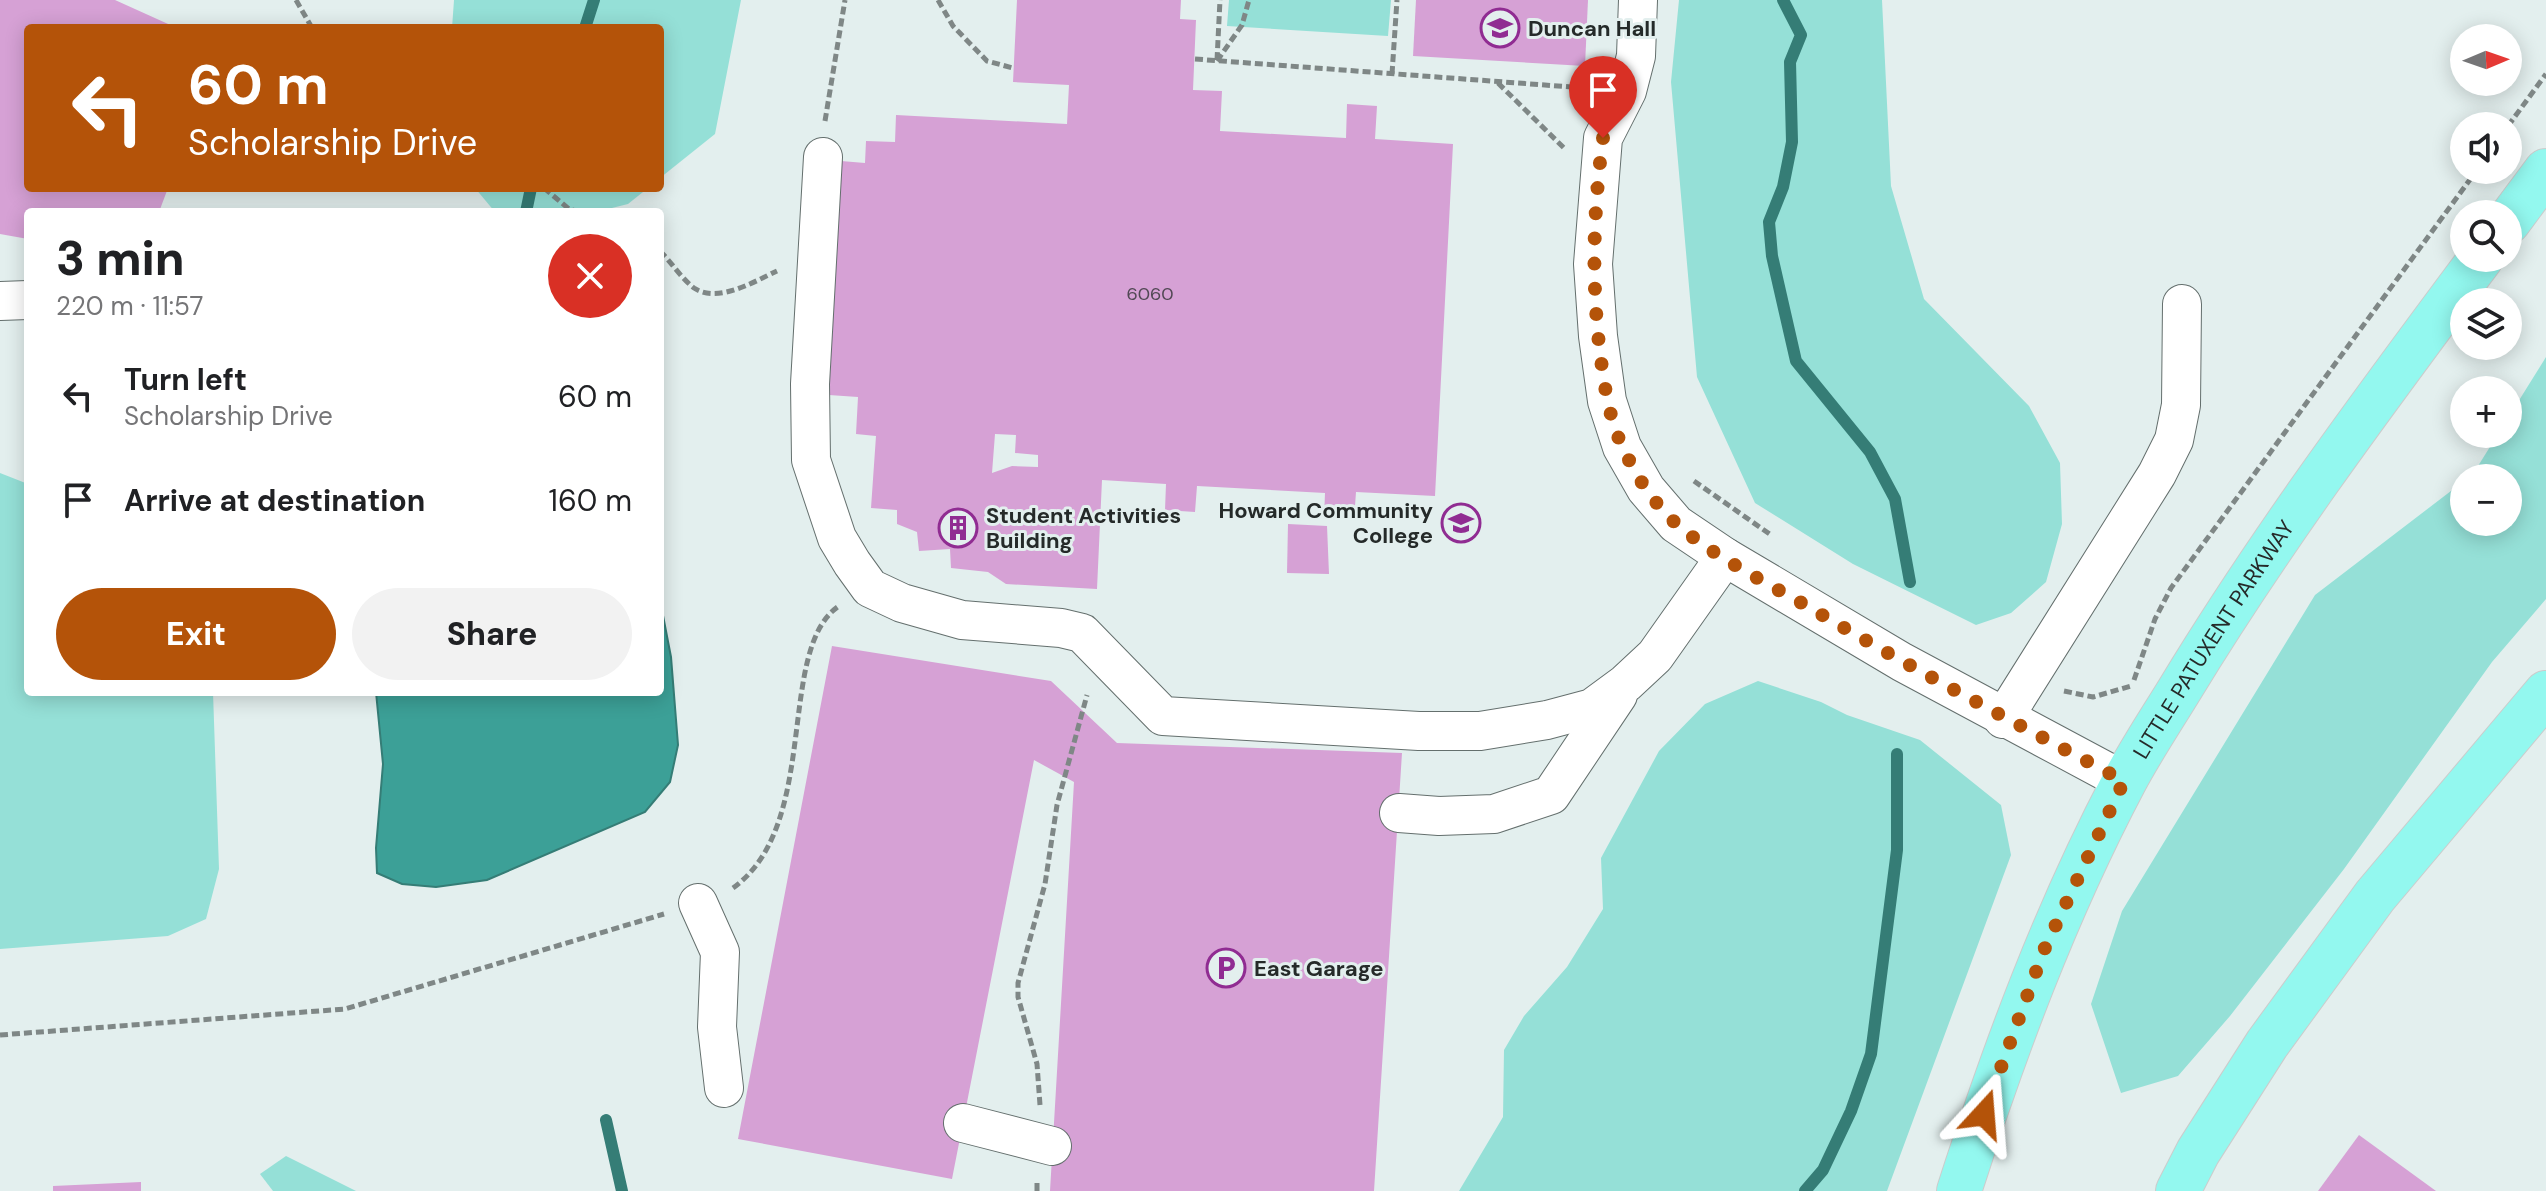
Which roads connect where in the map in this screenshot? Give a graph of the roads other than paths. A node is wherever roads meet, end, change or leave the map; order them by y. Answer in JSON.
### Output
{"nodes":[{"id":1,"x":1638,"y":0,"type":"edge"},
{"id":2,"x":823,"y":157,"type":"road end"},
{"id":3,"x":2546,"y":171,"type":"edge"},
{"id":4,"x":2522,"y":203,"type":"edge"},
{"id":5,"x":2471,"y":272,"type":"edge"},
{"id":6,"x":24,"y":300,"type":"edge"},
{"id":7,"x":0,"y":301,"type":"edge"},
{"id":8,"x":2182,"y":304,"type":"dead end"},
{"id":9,"x":1725,"y":557,"type":"junction"},
{"id":10,"x":1626,"y":683,"type":"junction"},
{"id":11,"x":2546,"y":693,"type":"edge"},
{"id":12,"x":2003,"y":719,"type":"junction"},
{"id":13,"x":2124,"y":781,"type":"junction"},
{"id":14,"x":1399,"y":813,"type":"dead end"},
{"id":15,"x":698,"y":903,"type":"road end"},
{"id":16,"x":724,"y":1088,"type":"dead end"},
{"id":17,"x":963,"y":1123,"type":"dead end"},
{"id":18,"x":1045,"y":1144,"type":"road end"},
{"id":19,"x":1959,"y":1191,"type":"edge"},
{"id":20,"x":2178,"y":1191,"type":"edge"}],
"edges":[{"from":1,"to":9,"type":"lane"},
{"from":2,"to":10,"type":"lane"},
{"from":3,"to":4,"type":"main road"},
{"from":5,"to":13,"type":"main road","name":"LITTLE PATUXENT PARKWAY"},
{"from":6,"to":7,"type":"lane"},
{"from":8,"to":12,"type":"lane"},
{"from":9,"to":10,"type":"lane"},
{"from":9,"to":12,"type":"lane"},
{"from":10,"to":14,"type":"lane"},
{"from":11,"to":20,"type":"main road"},
{"from":12,"to":13,"type":"lane"},
{"from":13,"to":19,"type":"main road","name":"LITTLE PATUXENT PARKWAY"},
{"from":15,"to":16,"type":"lane"},
{"from":17,"to":18,"type":"lane"}]}
